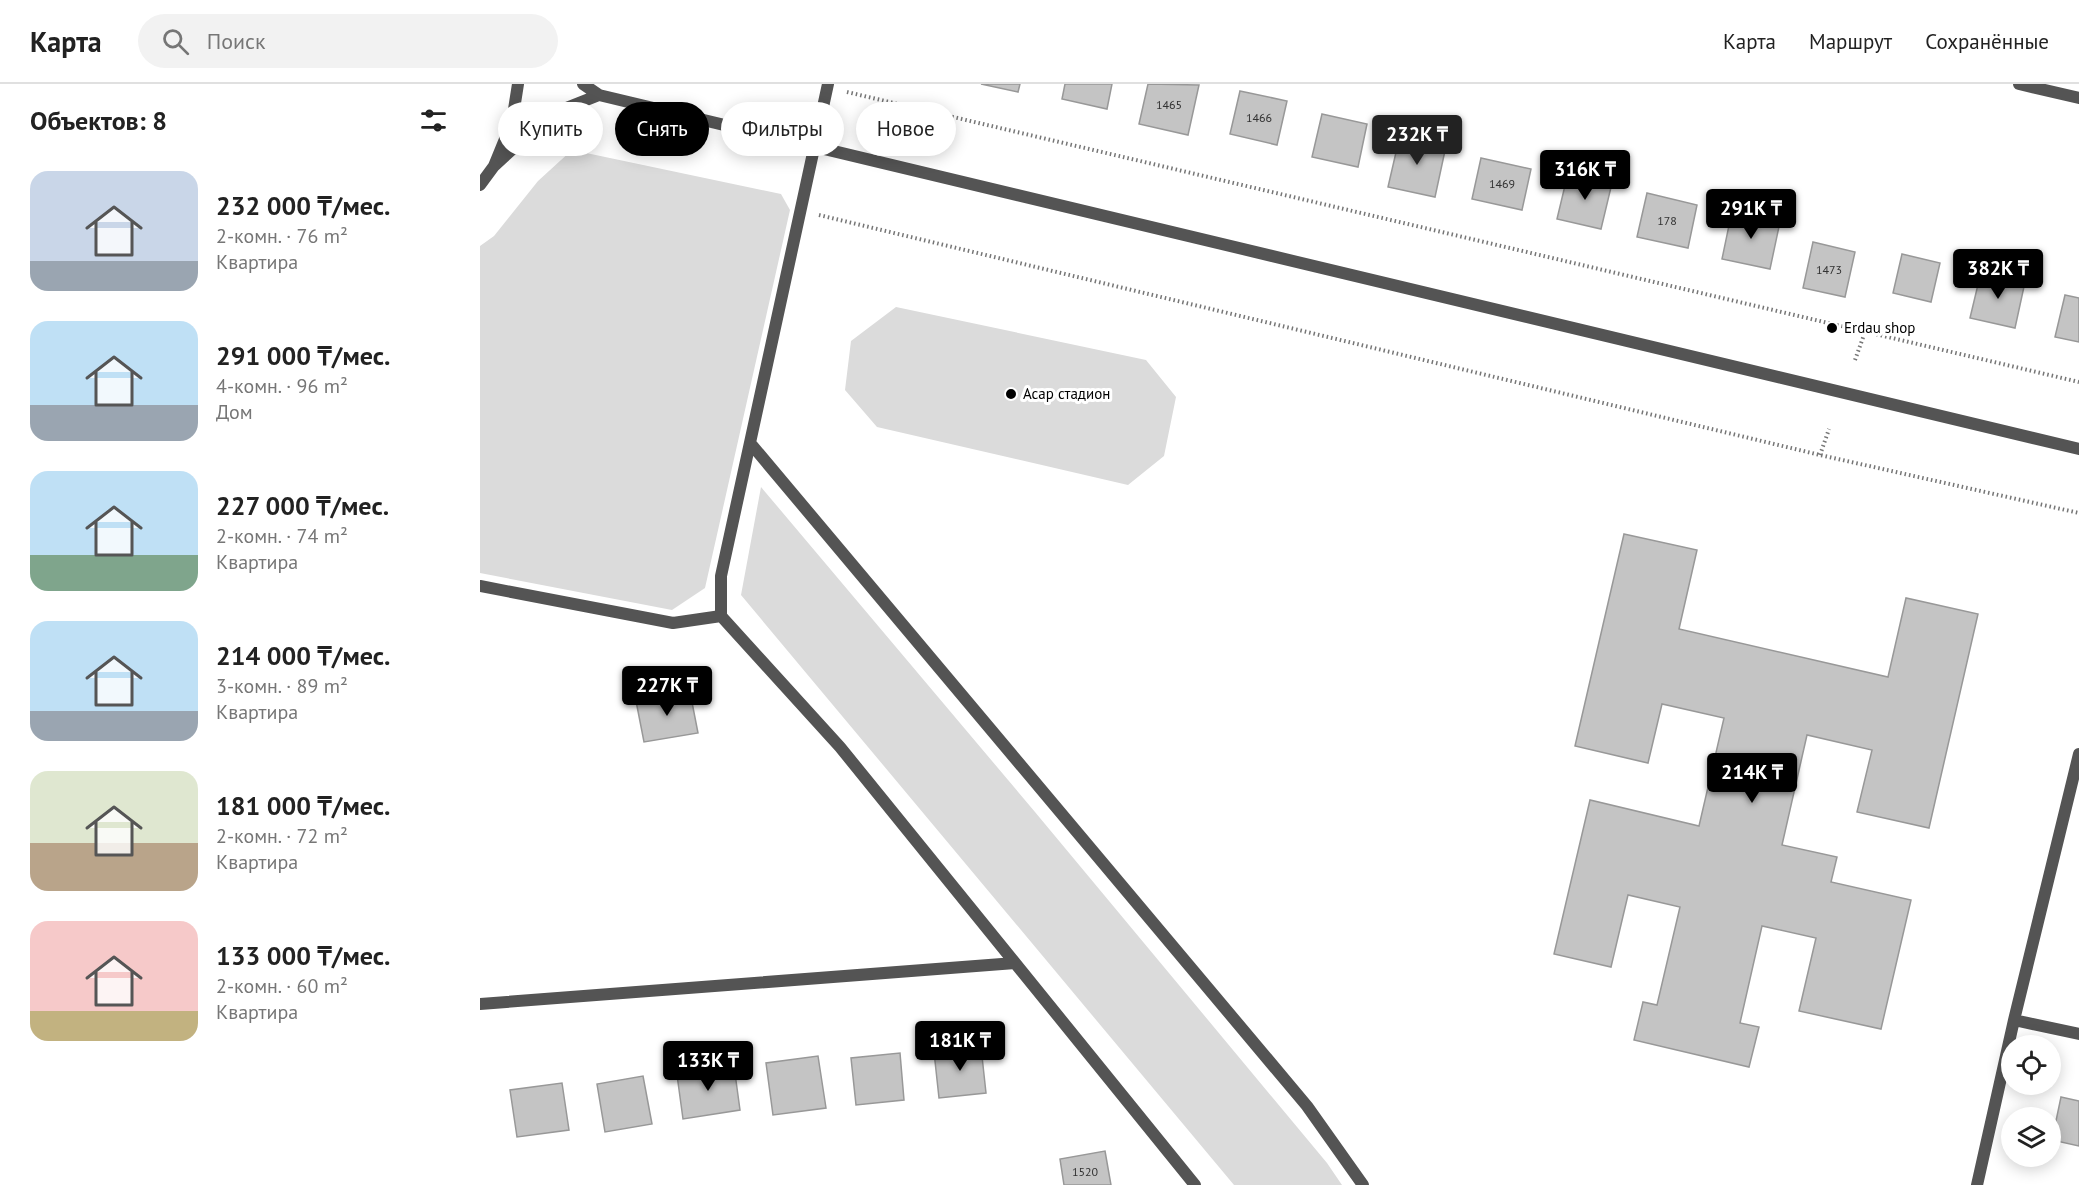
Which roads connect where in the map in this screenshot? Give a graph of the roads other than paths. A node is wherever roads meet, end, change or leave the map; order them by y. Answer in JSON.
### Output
{"nodes":[{"id":1,"x":518,"y":84,"type":"edge"},
{"id":2,"x":583,"y":84,"type":"edge"},
{"id":3,"x":2019,"y":84,"type":"edge"},
{"id":4,"x":828,"y":86,"type":"edge"},
{"id":5,"x":599,"y":95,"type":"junction"},
{"id":6,"x":2079,"y":98,"type":"edge"},
{"id":7,"x":825,"y":102,"type":"edge"},
{"id":8,"x":721,"y":124,"type":"edge"},
{"id":9,"x":844,"y":153,"type":"edge"},
{"id":10,"x":813,"y":156,"type":"edge"},
{"id":11,"x":494,"y":166,"type":"junction"},
{"id":12,"x":480,"y":185,"type":"edge"},
{"id":13,"x":751,"y":444,"type":"junction"},
{"id":14,"x":2079,"y":449,"type":"edge"},
{"id":15,"x":480,"y":586,"type":"edge"},
{"id":16,"x":721,"y":616,"type":"junction"},
{"id":17,"x":2079,"y":754,"type":"edge"},
{"id":18,"x":1015,"y":963,"type":"junction"},
{"id":19,"x":480,"y":1004,"type":"edge"},
{"id":20,"x":2014,"y":1020,"type":"junction"},
{"id":21,"x":2079,"y":1035,"type":"edge"},
{"id":22,"x":1195,"y":1185,"type":"edge"},
{"id":23,"x":1363,"y":1185,"type":"edge"},
{"id":24,"x":1977,"y":1185,"type":"edge"}],
"edges":[{"from":1,"to":11,"type":"street"},
{"from":2,"to":5,"type":"street"},
{"from":3,"to":6,"type":"street"},
{"from":4,"to":7,"type":"street"},
{"from":5,"to":8,"type":"street"},
{"from":5,"to":11,"type":"street"},
{"from":9,"to":14,"type":"street"},
{"from":10,"to":13,"type":"street"},
{"from":11,"to":12,"type":"street"},
{"from":13,"to":16,"type":"street"},
{"from":13,"to":23,"type":"street"},
{"from":15,"to":16,"type":"street"},
{"from":16,"to":18,"type":"street"},
{"from":17,"to":20,"type":"street"},
{"from":18,"to":19,"type":"street"},
{"from":18,"to":22,"type":"street"},
{"from":20,"to":21,"type":"street"},
{"from":20,"to":24,"type":"street"}]}
